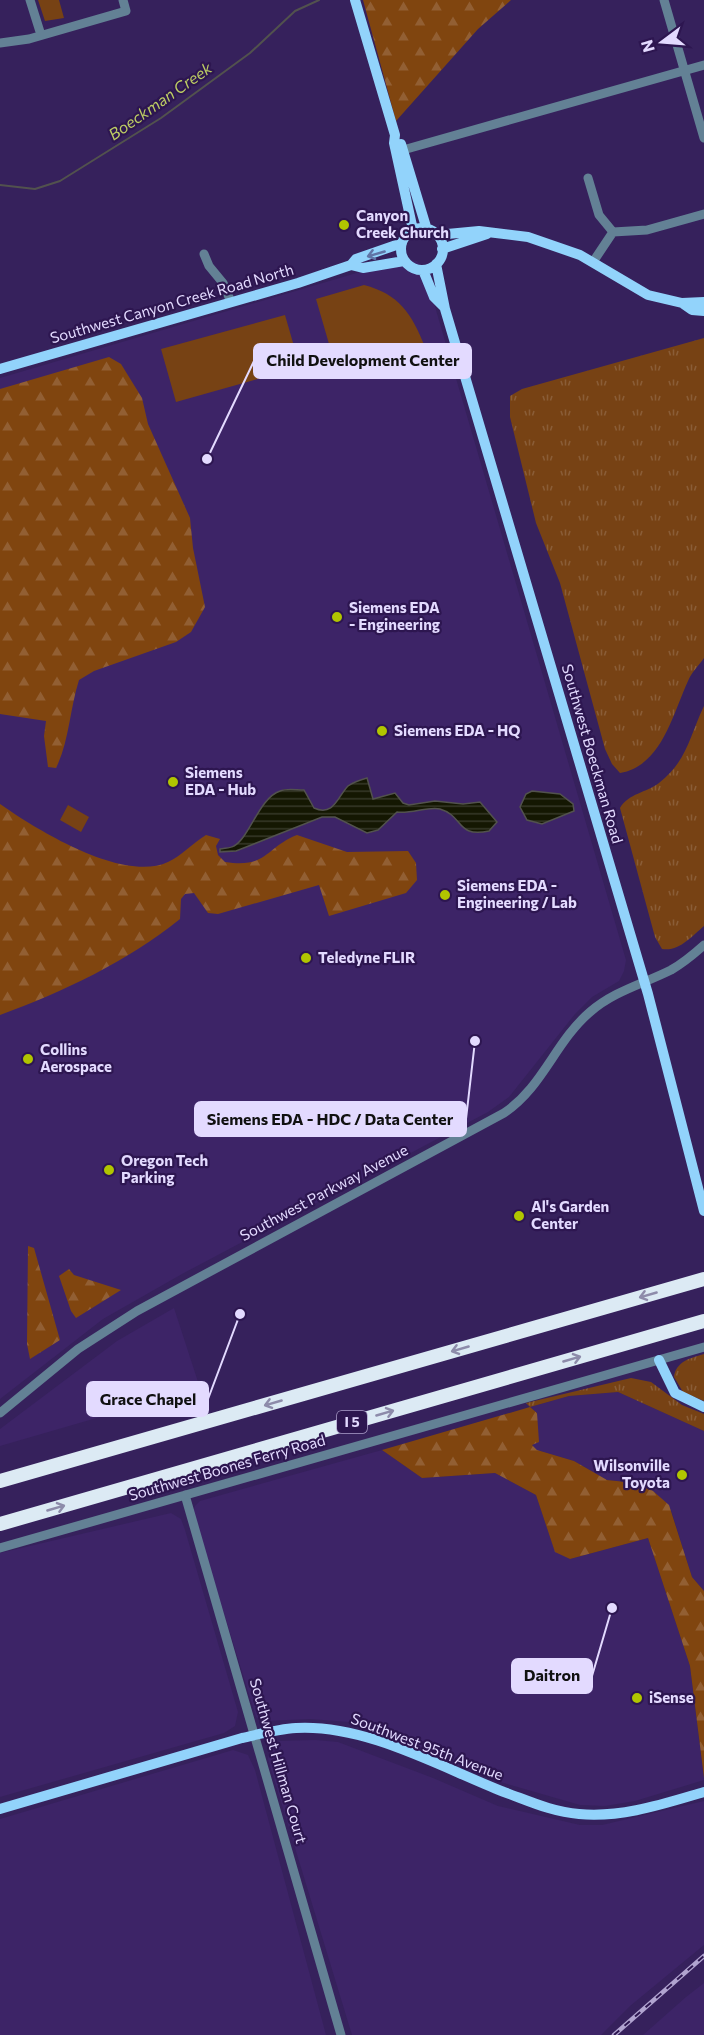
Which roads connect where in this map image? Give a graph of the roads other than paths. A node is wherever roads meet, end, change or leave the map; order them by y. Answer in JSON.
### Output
{"nodes":[{"id":1,"x":30,"y":0,"type":"edge"},
{"id":2,"x":123,"y":0,"type":"edge"},
{"id":3,"x":355,"y":0,"type":"edge"},
{"id":4,"x":664,"y":0,"type":"edge"},
{"id":5,"x":41,"y":35,"type":"junction"},
{"id":6,"x":0,"y":43,"type":"edge"},
{"id":7,"x":704,"y":65,"type":"edge"},
{"id":8,"x":684,"y":71,"type":"junction"},
{"id":9,"x":395,"y":137,"type":"junction"},
{"id":10,"x":704,"y":138,"type":"edge"},
{"id":11,"x":403,"y":150,"type":"junction"},
{"id":12,"x":588,"y":178,"type":"dead end"},
{"id":13,"x":704,"y":214,"type":"edge"},
{"id":14,"x":413,"y":230,"type":"junction"},
{"id":15,"x":432,"y":232,"type":"junction"},
{"id":16,"x":613,"y":232,"type":"junction"},
{"id":17,"x":487,"y":234,"type":"junction"},
{"id":18,"x":402,"y":243,"type":"junction"},
{"id":19,"x":442,"y":249,"type":"junction"},
{"id":20,"x":204,"y":254,"type":"dead end"},
{"id":21,"x":404,"y":261,"type":"junction"},
{"id":22,"x":592,"y":262,"type":"junction"},
{"id":23,"x":436,"y":264,"type":"junction"},
{"id":24,"x":351,"y":265,"type":"junction"},
{"id":25,"x":423,"y":270,"type":"junction"},
{"id":26,"x":231,"y":302,"type":"junction"},
{"id":27,"x":704,"y":302,"type":"edge"},
{"id":28,"x":682,"y":303,"type":"junction"},
{"id":29,"x":445,"y":309,"type":"junction"},
{"id":30,"x":704,"y":311,"type":"edge"},
{"id":31,"x":0,"y":369,"type":"edge"},
{"id":32,"x":704,"y":945,"type":"edge"},
{"id":33,"x":644,"y":981,"type":"junction"},
{"id":34,"x":704,"y":1210,"type":"edge"},
{"id":35,"x":704,"y":1279,"type":"edge"},
{"id":36,"x":704,"y":1321,"type":"edge"},
{"id":37,"x":704,"y":1347,"type":"edge"},
{"id":38,"x":659,"y":1360,"type":"junction"},
{"id":39,"x":704,"y":1407,"type":"edge"},
{"id":40,"x":0,"y":1413,"type":"edge"},
{"id":41,"x":0,"y":1481,"type":"edge"},
{"id":42,"x":185,"y":1495,"type":"junction"},
{"id":43,"x":0,"y":1524,"type":"edge"},
{"id":44,"x":0,"y":1548,"type":"edge"},
{"id":45,"x":255,"y":1735,"type":"junction"},
{"id":46,"x":704,"y":1792,"type":"edge"},
{"id":47,"x":0,"y":1809,"type":"edge"},
{"id":48,"x":341,"y":2035,"type":"edge"}],
"edges":[{"from":1,"to":5,"type":"street"},
{"from":2,"to":5,"type":"street"},
{"from":3,"to":9,"type":"main road"},
{"from":4,"to":8,"type":"street"},
{"from":5,"to":6,"type":"street"},
{"from":7,"to":8,"type":"street"},
{"from":8,"to":10,"type":"street"},
{"from":8,"to":11,"type":"street"},
{"from":9,"to":11,"type":"main road"},
{"from":9,"to":14,"type":"main road"},
{"from":11,"to":15,"type":"main road"},
{"from":12,"to":16,"type":"street"},
{"from":13,"to":16,"type":"street"},
{"from":14,"to":15,"type":"main road"},
{"from":14,"to":18,"type":"main road"},
{"from":15,"to":17,"type":"main road"},
{"from":15,"to":19,"type":"main road"},
{"from":16,"to":22,"type":"street"},
{"from":17,"to":19,"type":"main road"},
{"from":17,"to":22,"type":"main road"},
{"from":18,"to":21,"type":"main road"},
{"from":18,"to":24,"type":"main road","name":"Southwest Canyon Creek Road North","one_way":true},
{"from":19,"to":23,"type":"main road"},
{"from":20,"to":26,"type":"street"},
{"from":21,"to":24,"type":"main road","name":"Southwest Canyon Creek Road North"},
{"from":21,"to":25,"type":"main road"},
{"from":22,"to":28,"type":"main road"},
{"from":23,"to":25,"type":"main road"},
{"from":23,"to":29,"type":"main road","name":"Southwest Boeckman Road"},
{"from":24,"to":26,"type":"main road","name":"Southwest Canyon Creek Road North"},
{"from":25,"to":29,"type":"main road","name":"Southwest Boeckman Road"},
{"from":26,"to":31,"type":"main road","name":"Southwest Canyon Creek Road North"},
{"from":27,"to":28,"type":"main road"},
{"from":28,"to":30,"type":"main road"},
{"from":29,"to":33,"type":"main road","name":"Southwest Boeckman Road"},
{"from":32,"to":33,"type":"street","name":"Southwest Parkway Avenue"},
{"from":33,"to":34,"type":"main road","name":"Southwest Boeckman Road"},
{"from":33,"to":40,"type":"street","name":"Southwest Parkway Avenue"},
{"from":35,"to":41,"type":"highway","one_way":true},
{"from":43,"to":36,"type":"highway","number":"I 5","one_way":true},
{"from":37,"to":38,"type":"street","name":"Southwest Boones Ferry Road"},
{"from":38,"to":39,"type":"main road"},
{"from":38,"to":42,"type":"street","name":"Southwest Boones Ferry Road"},
{"from":42,"to":44,"type":"street","name":"Southwest Boones Ferry Road"},
{"from":42,"to":45,"type":"street","name":"Southwest Hillman Court"},
{"from":45,"to":46,"type":"main road","name":"Southwest 95th Avenue"},
{"from":45,"to":47,"type":"main road","name":"Southwest 95th Avenue"},
{"from":45,"to":48,"type":"street","name":"Southwest Hillman Court"}]}
